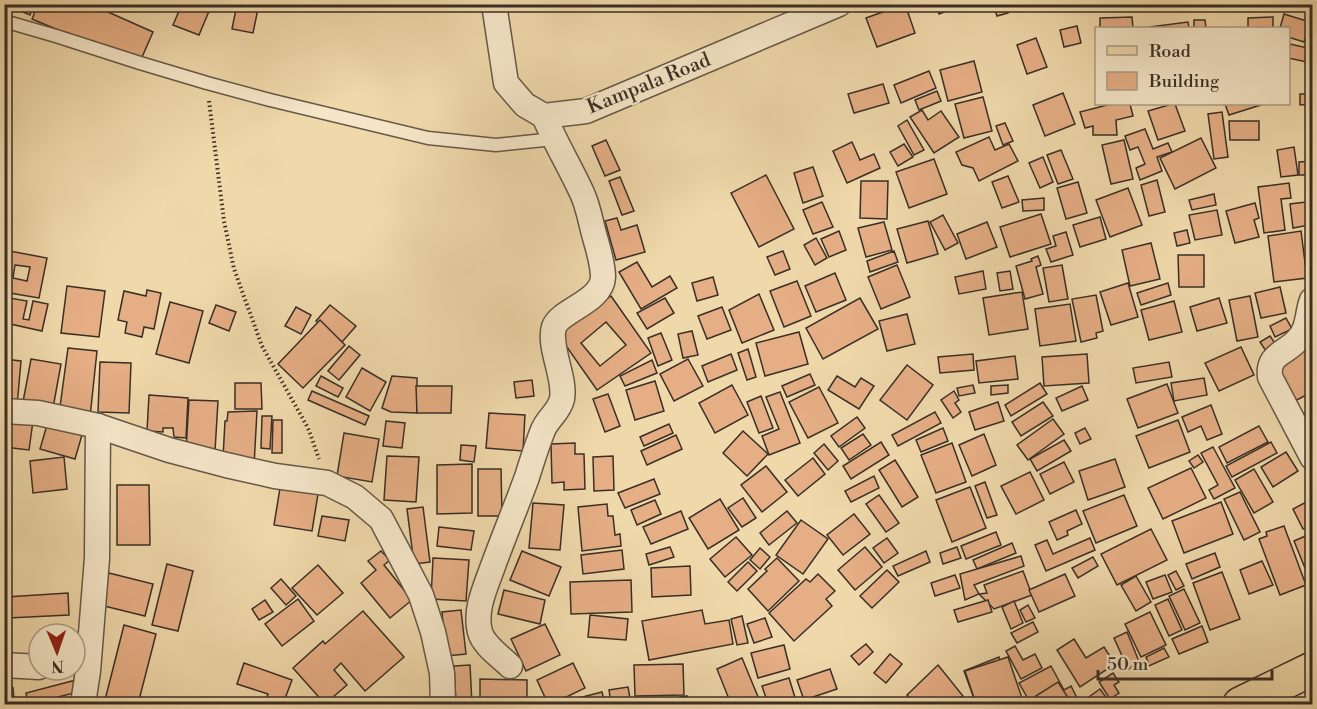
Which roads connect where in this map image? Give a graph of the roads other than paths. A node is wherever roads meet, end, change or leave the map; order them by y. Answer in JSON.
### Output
{"nodes":[{"id":1,"x":494,"y":4,"type":"edge"},
{"id":2,"x":839,"y":4,"type":"edge"},
{"id":3,"x":4,"y":21,"type":"edge"},
{"id":4,"x":544,"y":116,"type":"junction"},
{"id":5,"x":554,"y":139,"type":"junction"},
{"id":6,"x":1312,"y":300,"type":"edge"},
{"id":7,"x":4,"y":411,"type":"edge"},
{"id":8,"x":98,"y":426,"type":"junction"},
{"id":9,"x":1312,"y":457,"type":"edge"},
{"id":10,"x":87,"y":633,"type":"edge"},
{"id":11,"x":4,"y":665,"type":"edge"},
{"id":12,"x":27,"y":666,"type":"edge"},
{"id":13,"x":510,"y":666,"type":"dead end"},
{"id":14,"x":1312,"y":669,"type":"edge"},
{"id":15,"x":82,"y":682,"type":"edge"},
{"id":16,"x":83,"y":705,"type":"edge"},
{"id":17,"x":443,"y":705,"type":"edge"},
{"id":18,"x":1240,"y":705,"type":"edge"}],
"edges":[{"from":1,"to":4,"type":"street"},
{"from":2,"to":4,"type":"street","name":"Kampala Road"},
{"from":3,"to":5,"type":"lane"},
{"from":4,"to":5,"type":"street"},
{"from":5,"to":13,"type":"street"},
{"from":6,"to":9,"type":"street"},
{"from":7,"to":8,"type":"street"},
{"from":8,"to":10,"type":"street"},
{"from":8,"to":17,"type":"street"},
{"from":11,"to":12,"type":"street"},
{"from":14,"to":18,"type":"main road"},
{"from":15,"to":16,"type":"street"}]}
